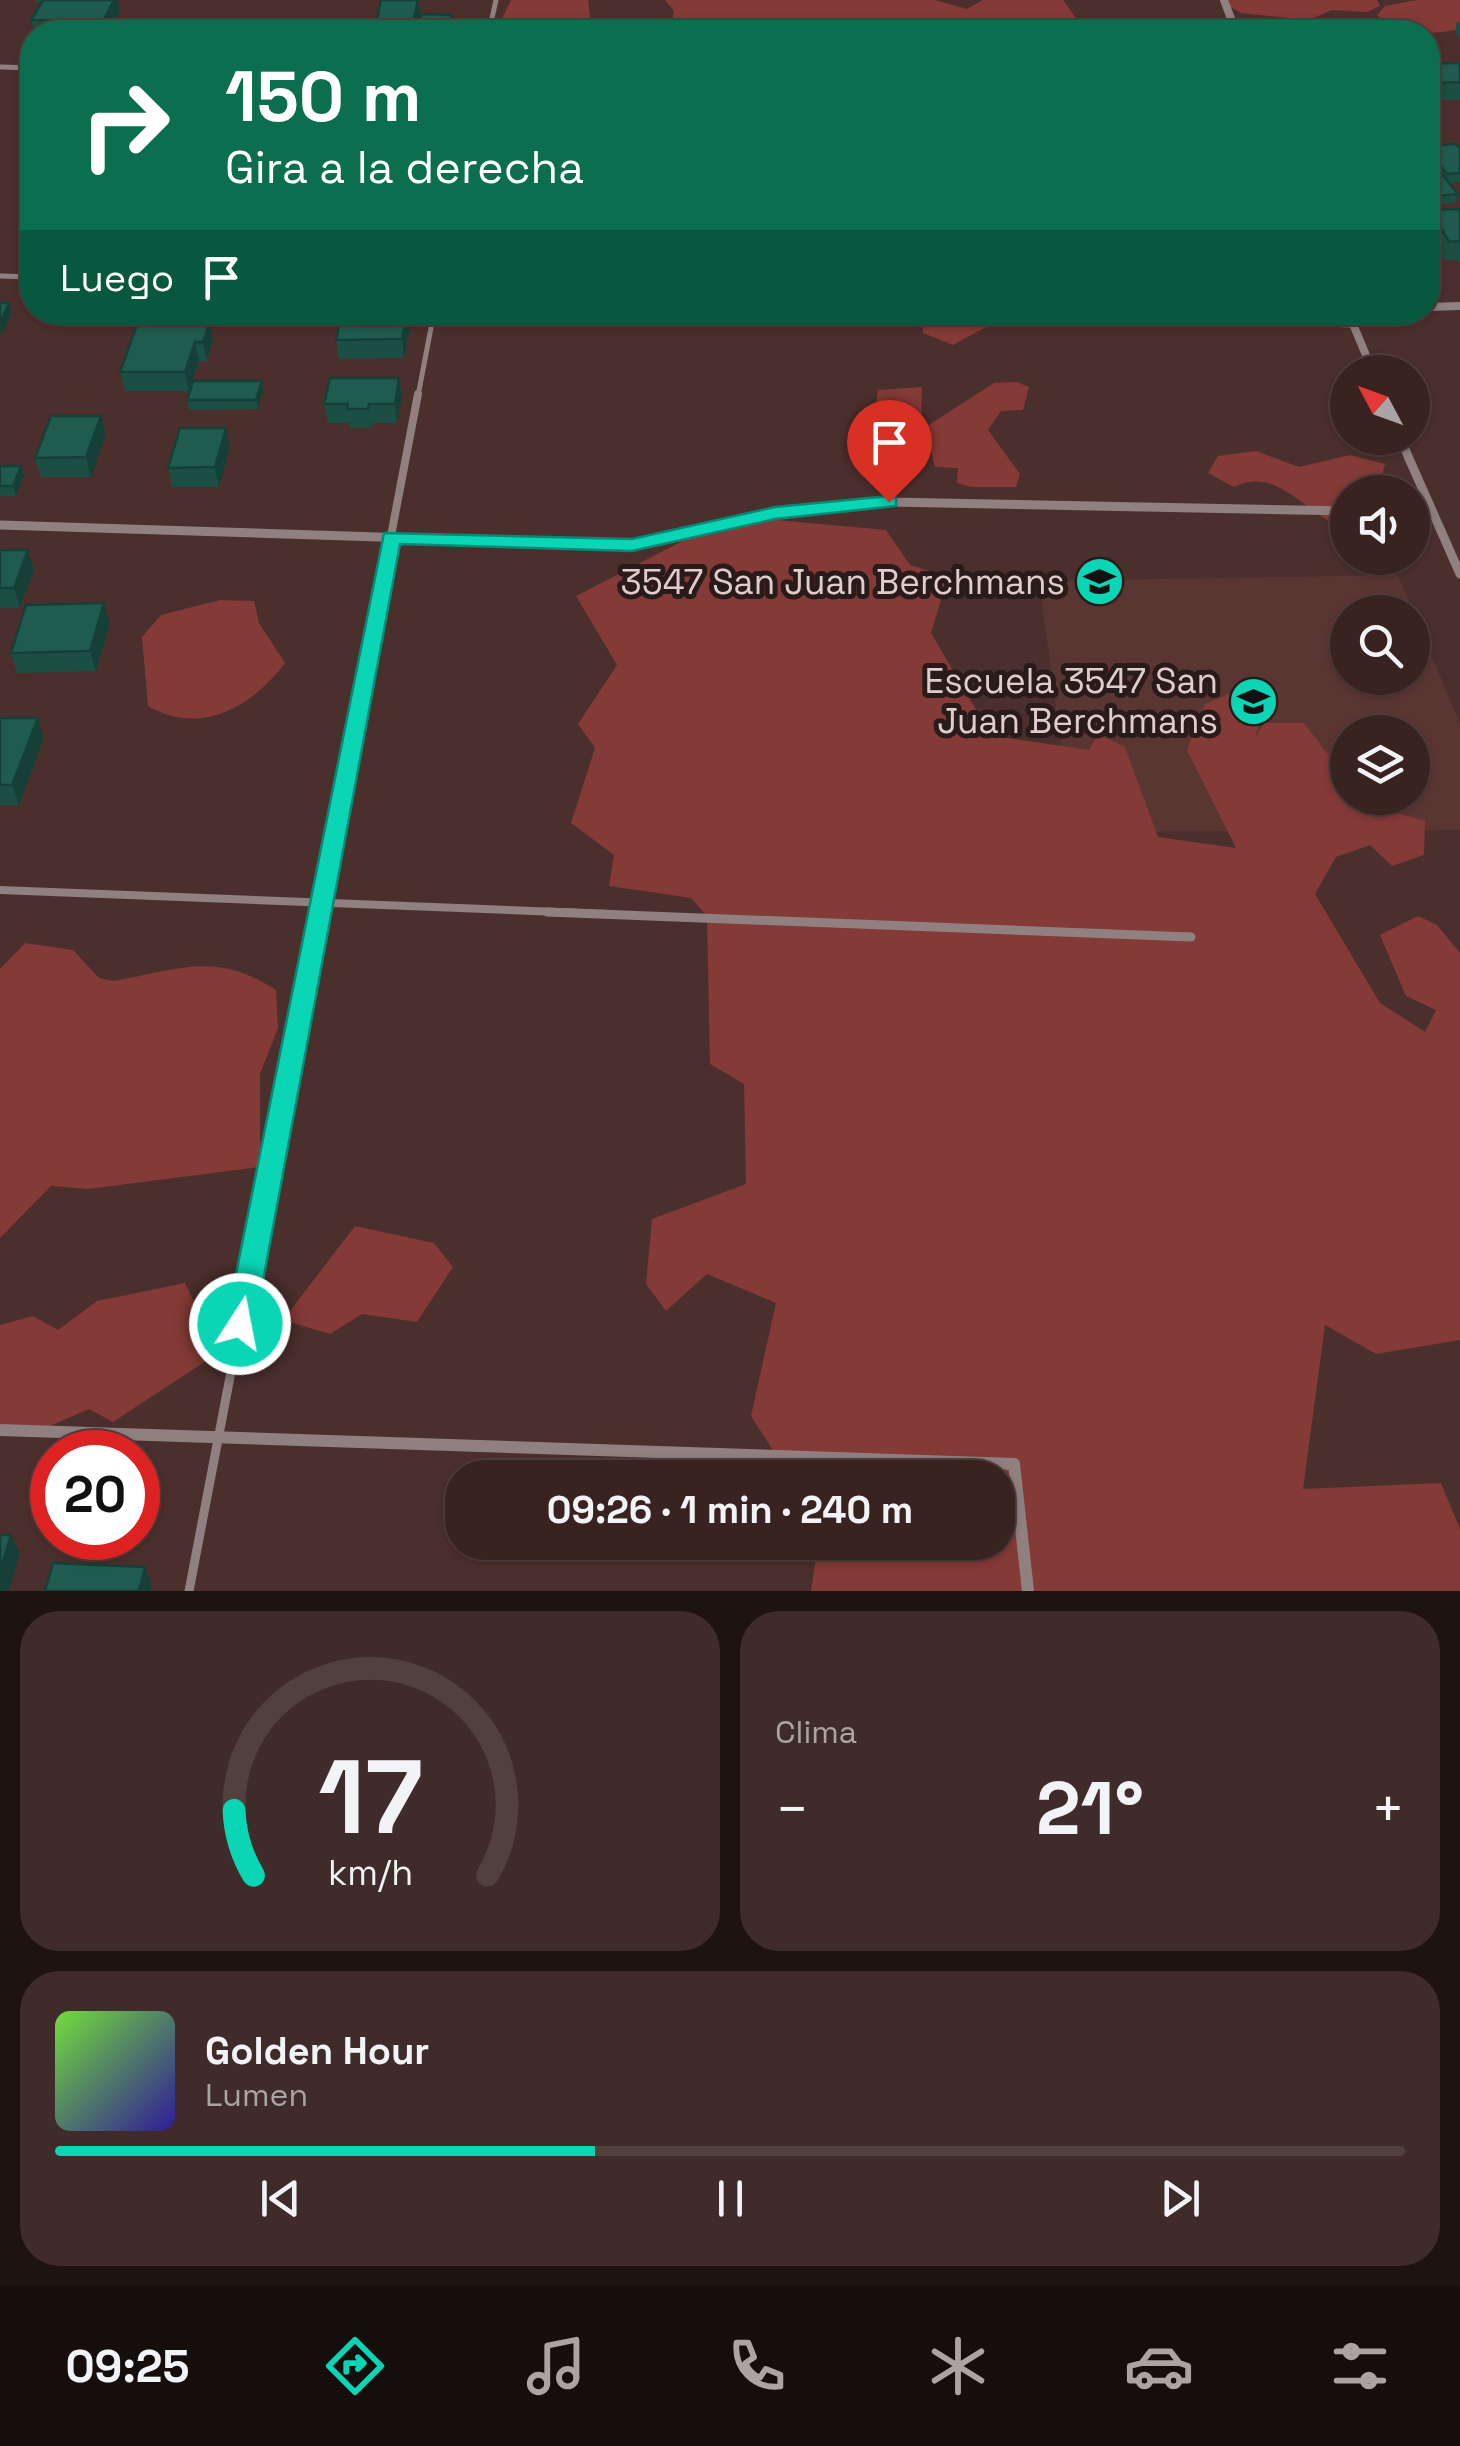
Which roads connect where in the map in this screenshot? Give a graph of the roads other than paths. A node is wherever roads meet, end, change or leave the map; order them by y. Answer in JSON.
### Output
{"nodes":[{"id":1,"x":432,"y":325,"type":"edge"},
{"id":2,"x":1353,"y":325,"type":"edge"},
{"id":3,"x":1366,"y":355,"type":"edge"},
{"id":4,"x":1407,"y":455,"type":"edge"},
{"id":5,"x":1330,"y":512,"type":"edge"},
{"id":6,"x":1431,"y":513,"type":"joint"},
{"id":7,"x":0,"y":524,"type":"edge"},
{"id":8,"x":391,"y":537,"type":"junction"},
{"id":9,"x":1460,"y":574,"type":"edge"},
{"id":10,"x":0,"y":890,"type":"edge"},
{"id":11,"x":321,"y":903,"type":"junction"},
{"id":12,"x":1191,"y":938,"type":"dead end"},
{"id":13,"x":0,"y":1430,"type":"edge"},
{"id":14,"x":218,"y":1439,"type":"junction"},
{"id":15,"x":189,"y":1591,"type":"edge"},
{"id":16,"x":1028,"y":1591,"type":"edge"}],
"edges":[{"from":1,"to":8,"type":"lane"},
{"from":2,"to":3,"type":"street"},
{"from":4,"to":6,"type":"street"},
{"from":5,"to":8,"type":"street"},
{"from":6,"to":9,"type":"street"},
{"from":7,"to":8,"type":"street"},
{"from":8,"to":11,"type":"lane"},
{"from":10,"to":11,"type":"lane"},
{"from":11,"to":12,"type":"lane"},
{"from":11,"to":14,"type":"lane"},
{"from":13,"to":14,"type":"street"},
{"from":14,"to":15,"type":"lane"},
{"from":14,"to":16,"type":"street"}]}
